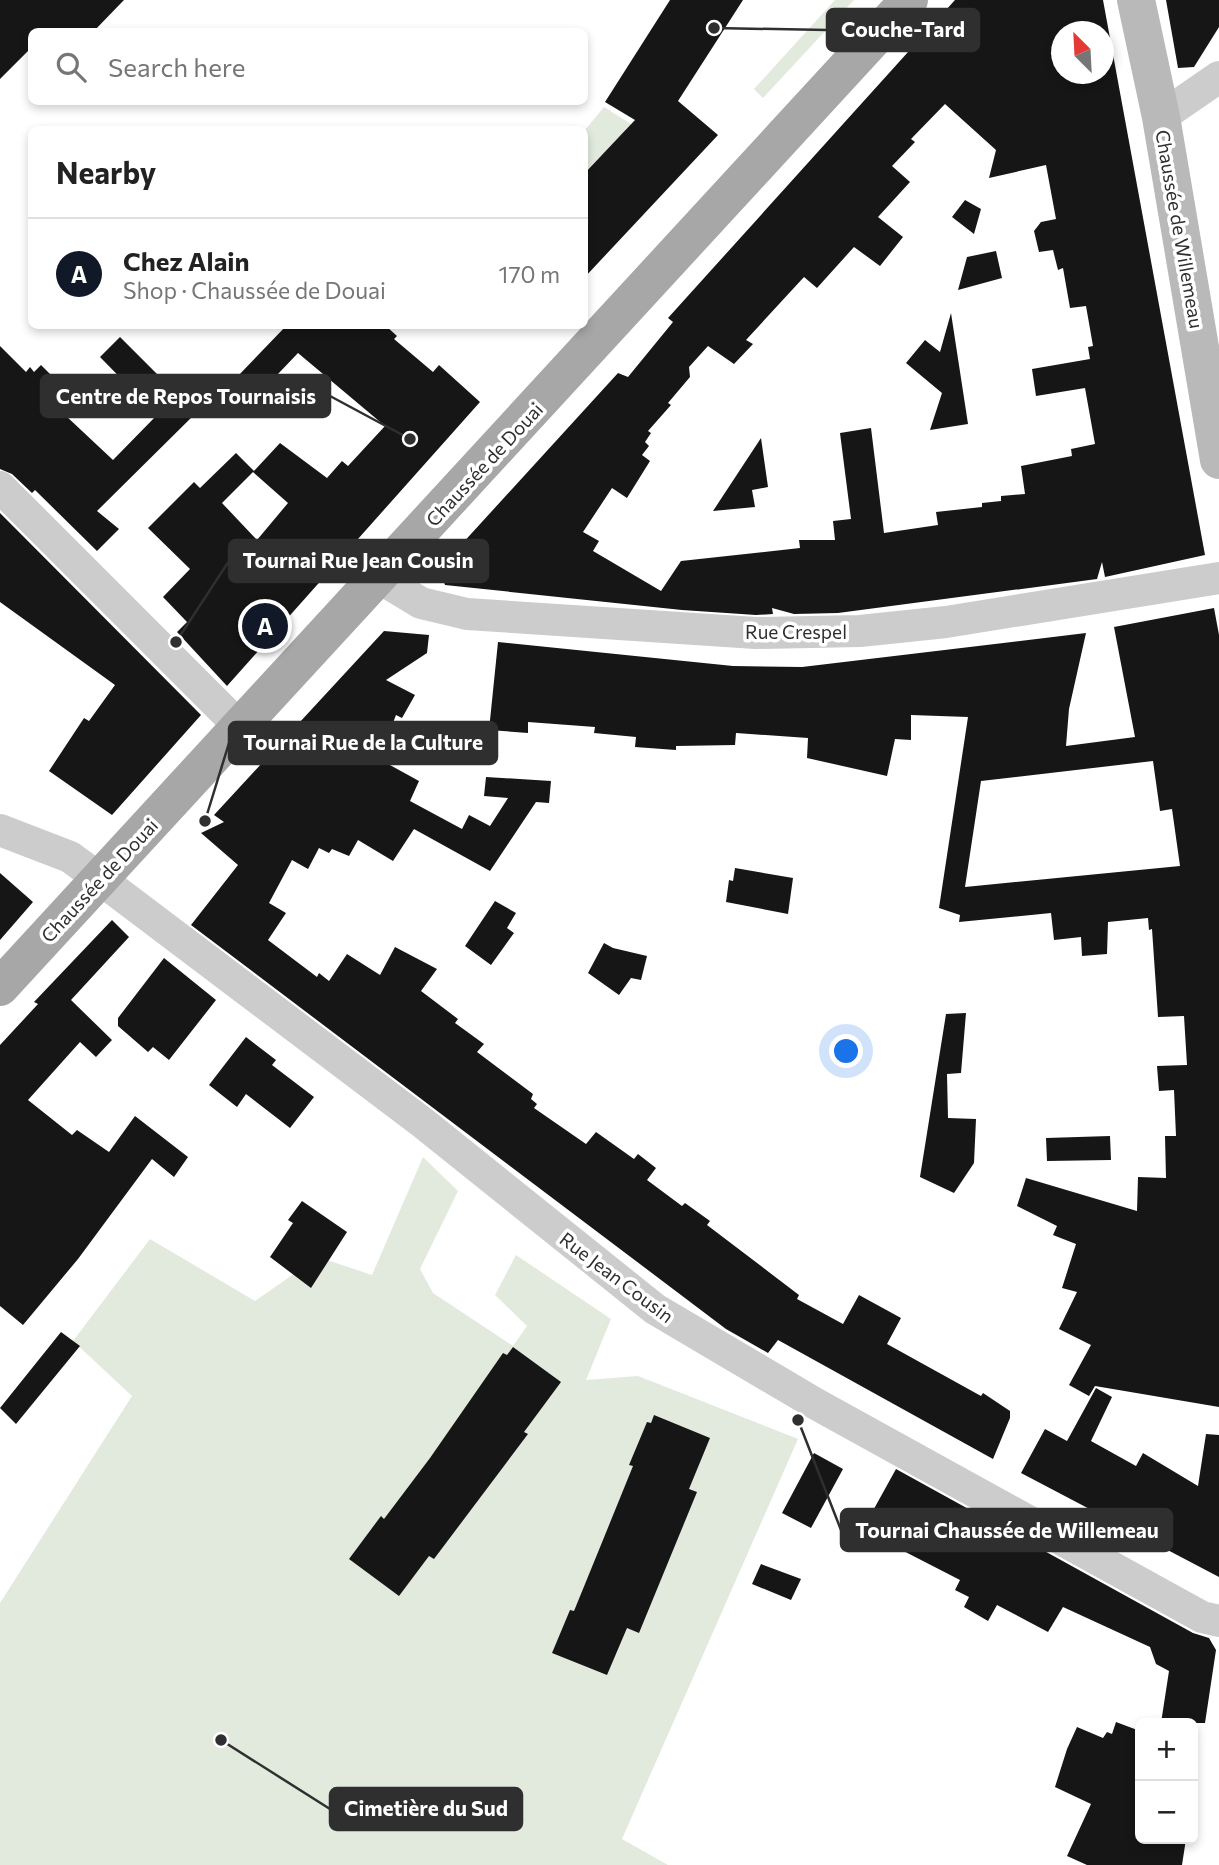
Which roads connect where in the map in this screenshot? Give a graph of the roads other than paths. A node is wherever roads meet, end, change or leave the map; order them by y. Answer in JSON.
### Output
{"nodes":[{"id":1,"x":909,"y":0,"type":"edge"},
{"id":2,"x":1136,"y":0,"type":"edge"},
{"id":3,"x":1219,"y":77,"type":"edge"},
{"id":4,"x":1161,"y":117,"type":"junction"},
{"id":5,"x":1219,"y":460,"type":"edge"},
{"id":6,"x":0,"y":487,"type":"edge"},
{"id":7,"x":378,"y":578,"type":"junction"},
{"id":8,"x":1219,"y":578,"type":"edge"},
{"id":9,"x":242,"y":728,"type":"junction"},
{"id":10,"x":0,"y":830,"type":"edge"},
{"id":11,"x":100,"y":879,"type":"junction"},
{"id":12,"x":0,"y":987,"type":"edge"},
{"id":13,"x":1219,"y":1621,"type":"edge"}],
"edges":[{"from":1,"to":7,"type":"main road","name":"Chaussée de Douai"},
{"from":2,"to":4,"type":"street","name":"Chaussée de Willemeau"},
{"from":3,"to":4,"type":"street"},
{"from":4,"to":5,"type":"street","name":"Chaussée de Willemeau"},
{"from":6,"to":9,"type":"street"},
{"from":7,"to":8,"type":"street","name":"Rue Crespel"},
{"from":7,"to":9,"type":"main road","name":"Chaussée de Douai"},
{"from":9,"to":11,"type":"main road","name":"Chaussée de Douai"},
{"from":10,"to":11,"type":"street","name":"Rue Jean Cousin"},
{"from":11,"to":12,"type":"main road","name":"Chaussée de Douai"},
{"from":11,"to":13,"type":"street","name":"Rue Jean Cousin"}]}
